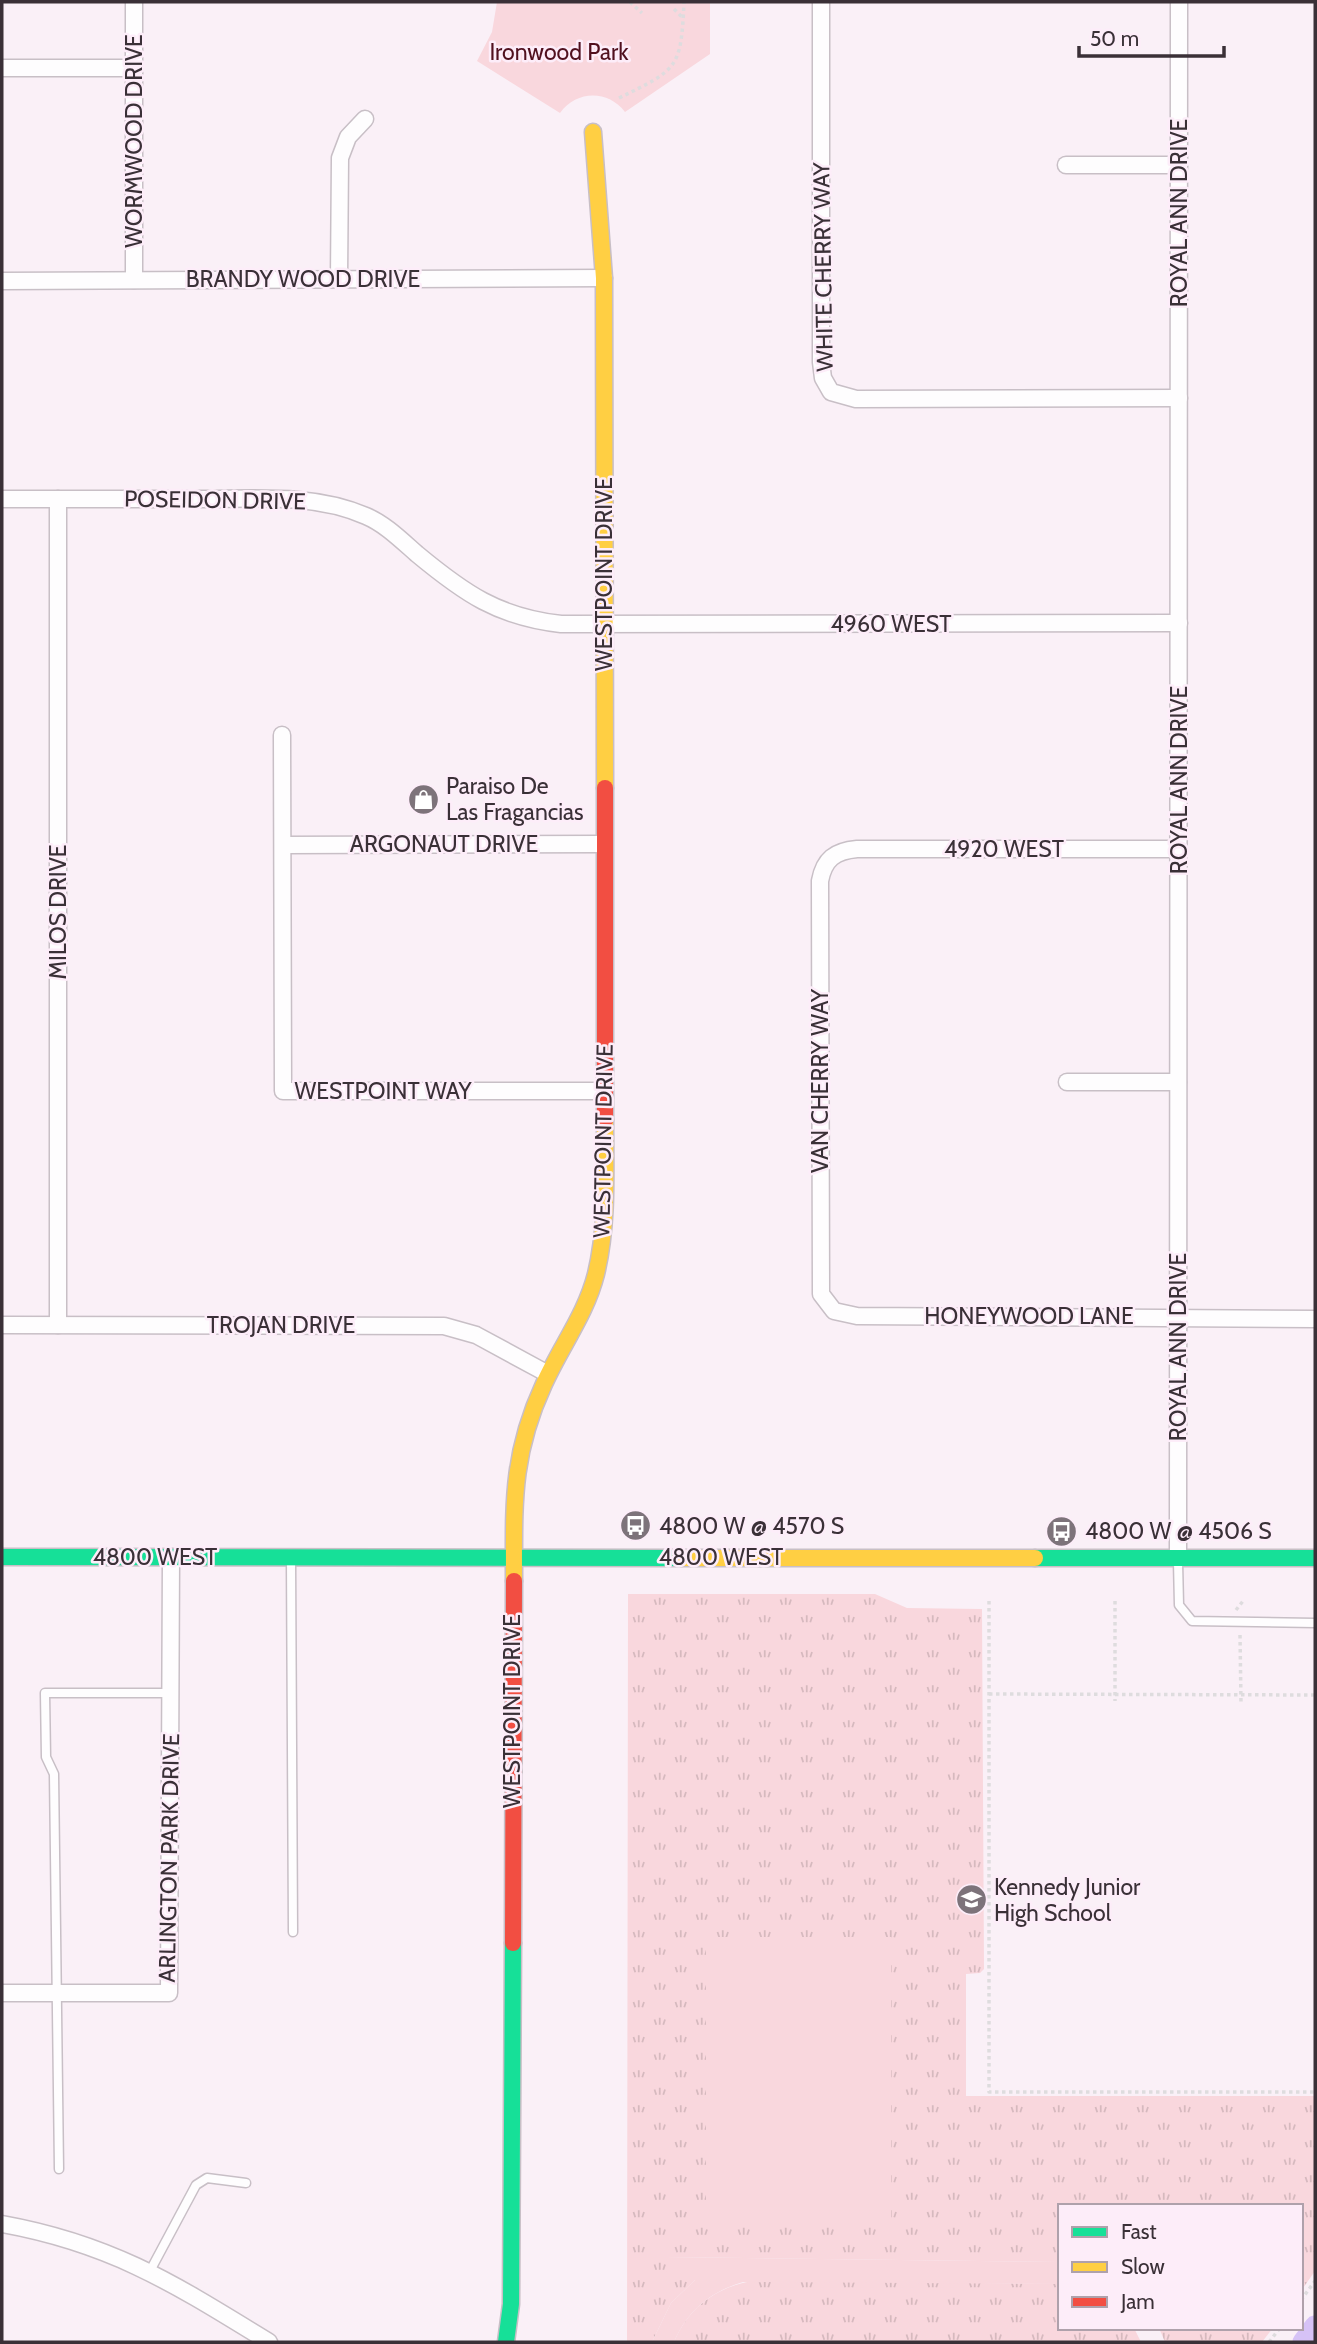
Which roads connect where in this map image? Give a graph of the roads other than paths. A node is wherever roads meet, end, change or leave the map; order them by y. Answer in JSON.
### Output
{"nodes":[{"id":1,"x":134,"y":2,"type":"edge"},
{"id":2,"x":821,"y":2,"type":"edge"},
{"id":3,"x":1179,"y":2,"type":"edge"},
{"id":4,"x":2,"y":68,"type":"edge"},
{"id":5,"x":134,"y":68,"type":"junction"},
{"id":6,"x":365,"y":119,"type":"dead end"},
{"id":7,"x":593,"y":132,"type":"dead end"},
{"id":8,"x":1066,"y":165,"type":"dead end"},
{"id":9,"x":1179,"y":165,"type":"junction"},
{"id":10,"x":604,"y":278,"type":"junction"},
{"id":11,"x":340,"y":279,"type":"junction"},
{"id":12,"x":2,"y":281,"type":"edge"},
{"id":13,"x":134,"y":281,"type":"junction"},
{"id":14,"x":1179,"y":398,"type":"junction"},
{"id":15,"x":2,"y":499,"type":"edge"},
{"id":16,"x":58,"y":499,"type":"junction"},
{"id":17,"x":603,"y":624,"type":"junction"},
{"id":18,"x":1179,"y":624,"type":"junction"},
{"id":19,"x":282,"y":735,"type":"dead end"},
{"id":20,"x":604,"y":844,"type":"junction"},
{"id":21,"x":284,"y":845,"type":"junction"},
{"id":22,"x":1178,"y":849,"type":"junction"},
{"id":23,"x":831,"y":856,"type":"joint"},
{"id":24,"x":1067,"y":1082,"type":"dead end"},
{"id":25,"x":1178,"y":1082,"type":"junction"},
{"id":26,"x":604,"y":1091,"type":"junction"},
{"id":27,"x":828,"y":1307,"type":"joint"},
{"id":28,"x":1178,"y":1317,"type":"junction"},
{"id":29,"x":1315,"y":1319,"type":"edge"},
{"id":30,"x":2,"y":1325,"type":"edge"},
{"id":31,"x":58,"y":1325,"type":"junction"},
{"id":32,"x":548,"y":1374,"type":"junction"},
{"id":33,"x":2,"y":1557,"type":"edge"},
{"id":34,"x":171,"y":1557,"type":"junction"},
{"id":35,"x":290,"y":1557,"type":"junction"},
{"id":36,"x":512,"y":1557,"type":"junction"},
{"id":37,"x":1315,"y":1558,"type":"edge"},
{"id":38,"x":1178,"y":1559,"type":"junction"},
{"id":39,"x":1315,"y":1623,"type":"edge"},
{"id":40,"x":170,"y":1693,"type":"junction"},
{"id":41,"x":293,"y":1932,"type":"dead end"},
{"id":42,"x":2,"y":1993,"type":"edge"},
{"id":43,"x":56,"y":1993,"type":"junction"},
{"id":44,"x":59,"y":2169,"type":"dead end"},
{"id":45,"x":247,"y":2183,"type":"dead end"},
{"id":46,"x":2,"y":2224,"type":"edge"},
{"id":47,"x":150,"y":2271,"type":"junction"},
{"id":48,"x":269,"y":2342,"type":"edge"},
{"id":49,"x":506,"y":2342,"type":"edge"}],
"edges":[{"from":1,"to":5,"type":"street","name":"WORMWOOD DRIVE"},
{"from":2,"to":14,"type":"street","name":"WHITE CHERRY WAY"},
{"from":3,"to":9,"type":"street","name":"ROYAL ANN DRIVE"},
{"from":4,"to":5,"type":"street"},
{"from":5,"to":13,"type":"street","name":"WORMWOOD DRIVE"},
{"from":6,"to":11,"type":"street"},
{"from":7,"to":10,"type":"street","name":"WESTPOINT DRIVE"},
{"from":8,"to":9,"type":"street"},
{"from":9,"to":14,"type":"street","name":"ROYAL ANN DRIVE"},
{"from":10,"to":11,"type":"street","name":"BRANDY WOOD DRIVE"},
{"from":10,"to":17,"type":"street","name":"WESTPOINT DRIVE"},
{"from":11,"to":13,"type":"street","name":"BRANDY WOOD DRIVE"},
{"from":12,"to":13,"type":"street","name":"BRANDY WOOD DRIVE"},
{"from":14,"to":18,"type":"street","name":"ROYAL ANN DRIVE"},
{"from":15,"to":16,"type":"street","name":"POSEIDON DRIVE"},
{"from":16,"to":17,"type":"street","name":"POSEIDON DRIVE"},
{"from":16,"to":31,"type":"street","name":"MILOS DRIVE"},
{"from":17,"to":18,"type":"street","name":"4960 WEST"},
{"from":17,"to":20,"type":"street","name":"WESTPOINT DRIVE"},
{"from":18,"to":22,"type":"street","name":"ROYAL ANN DRIVE"},
{"from":19,"to":21,"type":"street"},
{"from":20,"to":21,"type":"street","name":"ARGONAUT DRIVE"},
{"from":20,"to":26,"type":"street","name":"WESTPOINT DRIVE"},
{"from":21,"to":26,"type":"street","name":"WESTPOINT WAY"},
{"from":22,"to":23,"type":"street","name":"4920 WEST"},
{"from":22,"to":25,"type":"street","name":"ROYAL ANN DRIVE"},
{"from":23,"to":27,"type":"street","name":"VAN CHERRY WAY"},
{"from":24,"to":25,"type":"street"},
{"from":25,"to":28,"type":"street","name":"ROYAL ANN DRIVE"},
{"from":26,"to":32,"type":"street","name":"WESTPOINT DRIVE"},
{"from":27,"to":28,"type":"street","name":"HONEYWOOD LANE"},
{"from":28,"to":29,"type":"street","name":"HONEYWOOD LANE"},
{"from":28,"to":38,"type":"street","name":"ROYAL ANN DRIVE"},
{"from":30,"to":31,"type":"street","name":"TROJAN DRIVE"},
{"from":31,"to":32,"type":"street","name":"TROJAN DRIVE"},
{"from":32,"to":36,"type":"street","name":"WESTPOINT DRIVE"},
{"from":33,"to":34,"type":"street","name":"4800 WEST"},
{"from":34,"to":35,"type":"street","name":"4800 WEST"},
{"from":34,"to":40,"type":"street","name":"ARLINGTON PARK DRIVE"},
{"from":35,"to":36,"type":"street","name":"4800 WEST"},
{"from":35,"to":41,"type":"lane"},
{"from":36,"to":38,"type":"street","name":"4800 WEST"},
{"from":36,"to":49,"type":"street","name":"WESTPOINT DRIVE"},
{"from":37,"to":38,"type":"street","name":"4800 WEST"},
{"from":38,"to":39,"type":"lane"},
{"from":40,"to":43,"type":"street","name":"ARLINGTON PARK DRIVE"},
{"from":40,"to":43,"type":"lane"},
{"from":42,"to":43,"type":"street","name":"ARLINGTON PARK DRIVE"},
{"from":43,"to":44,"type":"lane"},
{"from":45,"to":47,"type":"lane"},
{"from":46,"to":47,"type":"street"},
{"from":47,"to":48,"type":"street"}]}
